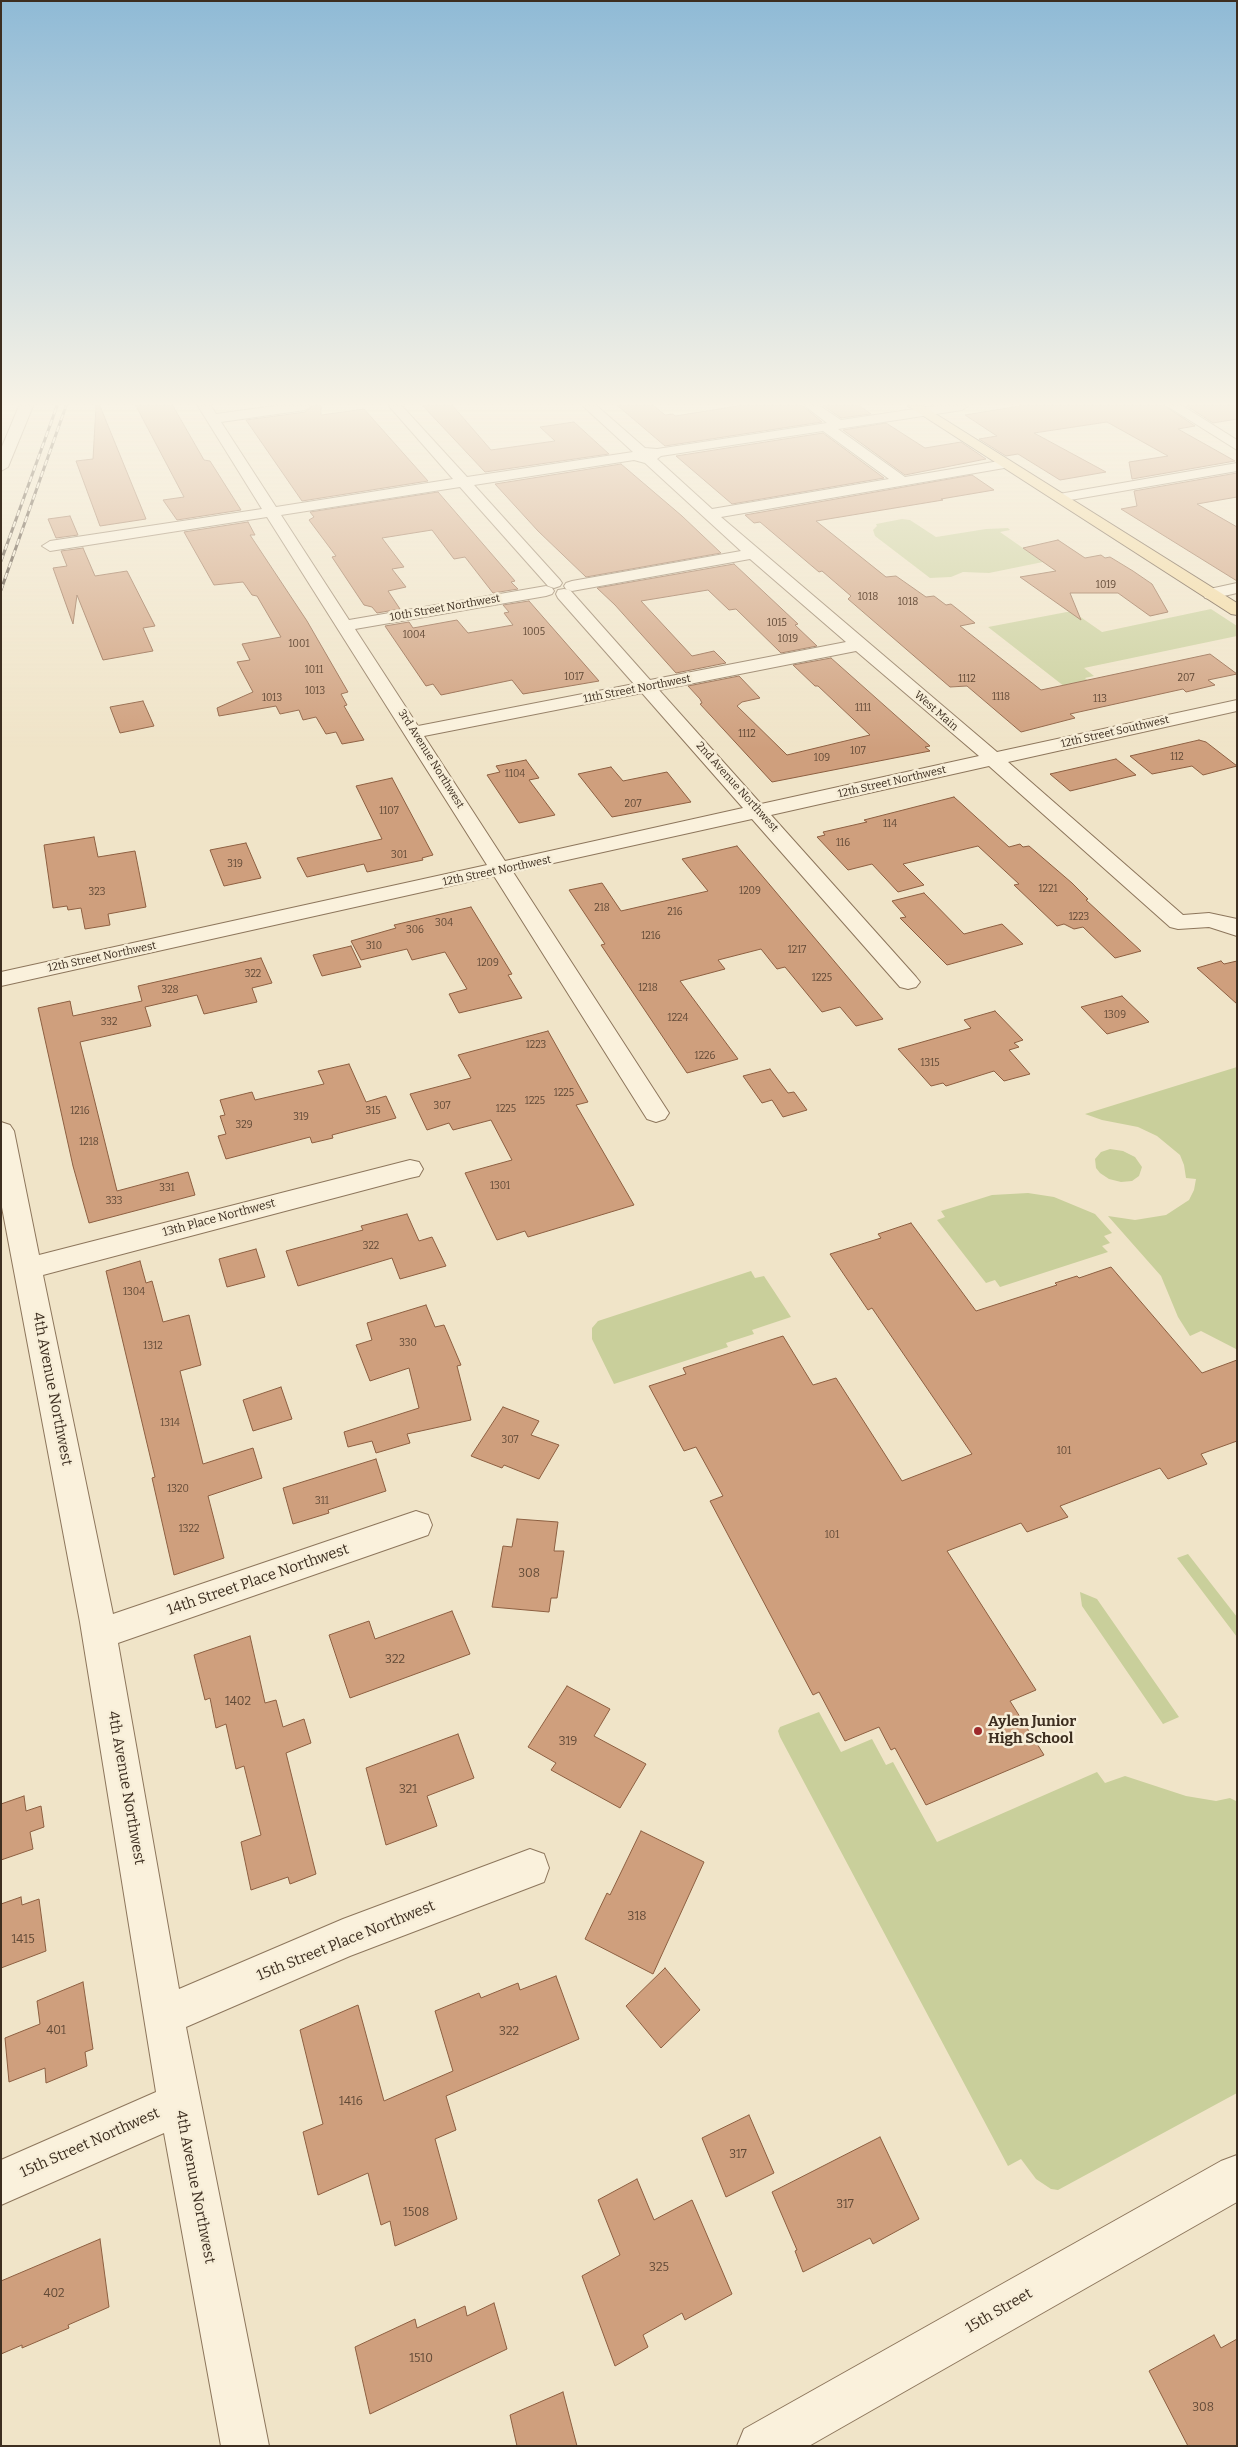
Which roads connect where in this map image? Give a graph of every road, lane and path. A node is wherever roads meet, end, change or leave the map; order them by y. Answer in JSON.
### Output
{"nodes":[{"id":1,"x":218,"y":520,"type":"edge"},
{"id":2,"x":276,"y":520,"type":"edge"},
{"id":3,"x":498,"y":520,"type":"edge"},
{"id":4,"x":715,"y":520,"type":"edge"},
{"id":5,"x":1094,"y":520,"type":"edge"},
{"id":6,"x":50,"y":546,"type":"dead end"},
{"id":7,"x":753,"y":554,"type":"junction"},
{"id":8,"x":559,"y":588,"type":"junction"},
{"id":9,"x":1237,"y":588,"type":"edge"},
{"id":10,"x":1211,"y":594,"type":"junction"},
{"id":11,"x":1237,"y":610,"type":"edge"},
{"id":12,"x":345,"y":626,"type":"junction"},
{"id":13,"x":860,"y":645,"type":"junction"},
{"id":14,"x":646,"y":687,"type":"junction"},
{"id":15,"x":1237,"y":705,"type":"edge"},
{"id":16,"x":414,"y":732,"type":"junction"},
{"id":17,"x":992,"y":760,"type":"junction"},
{"id":18,"x":760,"y":812,"type":"junction"},
{"id":19,"x":501,"y":870,"type":"junction"},
{"id":20,"x":1237,"y":929,"type":"edge"},
{"id":21,"x":1,"y":979,"type":"edge"},
{"id":22,"x":908,"y":982,"type":"dead end"},
{"id":23,"x":656,"y":1113,"type":"dead end"},
{"id":24,"x":1,"y":1131,"type":"edge"},
{"id":25,"x":410,"y":1170,"type":"dead end"},
{"id":26,"x":29,"y":1268,"type":"junction"},
{"id":27,"x":416,"y":1525,"type":"dead end"},
{"id":28,"x":99,"y":1634,"type":"junction"},
{"id":29,"x":530,"y":1868,"type":"dead end"},
{"id":30,"x":163,"y":2016,"type":"junction"},
{"id":31,"x":179,"y":2104,"type":"junction"},
{"id":32,"x":1237,"y":2177,"type":"edge"},
{"id":33,"x":1,"y":2182,"type":"edge"},
{"id":34,"x":245,"y":2446,"type":"edge"},
{"id":35,"x":761,"y":2446,"type":"edge"}],
"edges":[{"from":1,"to":6,"type":"street"},
{"from":2,"to":12,"type":"street","name":"3rd Avenue Northwest"},
{"from":3,"to":8,"type":"street","name":"2nd Avenue Northwest"},
{"from":4,"to":7,"type":"street","name":"West Main"},
{"from":5,"to":10,"type":"main road"},
{"from":7,"to":8,"type":"street","name":"10th Street Northwest"},
{"from":7,"to":13,"type":"street","name":"West Main"},
{"from":8,"to":12,"type":"street","name":"10th Street Northwest"},
{"from":8,"to":14,"type":"street","name":"2nd Avenue Northwest"},
{"from":9,"to":10,"type":"street"},
{"from":10,"to":11,"type":"main road"},
{"from":12,"to":16,"type":"street","name":"3rd Avenue Northwest"},
{"from":13,"to":14,"type":"street","name":"11th Street Northwest"},
{"from":13,"to":17,"type":"street","name":"West Main"},
{"from":14,"to":16,"type":"street","name":"11th Street Northwest"},
{"from":14,"to":18,"type":"street","name":"2nd Avenue Northwest"},
{"from":15,"to":17,"type":"street","name":"12th Street Southwest"},
{"from":16,"to":19,"type":"street","name":"3rd Avenue Northwest"},
{"from":17,"to":18,"type":"street","name":"12th Street Northwest"},
{"from":17,"to":20,"type":"street","name":"West Main"},
{"from":18,"to":19,"type":"street","name":"12th Street Northwest"},
{"from":18,"to":22,"type":"street","name":"2nd Avenue Northwest"},
{"from":19,"to":21,"type":"street","name":"12th Street Northwest"},
{"from":19,"to":23,"type":"street","name":"3rd Avenue Northwest"},
{"from":24,"to":26,"type":"street","name":"4th Avenue Northwest"},
{"from":25,"to":26,"type":"street","name":"13th Place Northwest"},
{"from":26,"to":28,"type":"street","name":"4th Avenue Northwest"},
{"from":27,"to":28,"type":"street","name":"14th Street Place Northwest"},
{"from":28,"to":30,"type":"street","name":"4th Avenue Northwest"},
{"from":29,"to":30,"type":"street","name":"15th Street Place Northwest"},
{"from":30,"to":31,"type":"street","name":"4th Avenue Northwest"},
{"from":31,"to":33,"type":"street","name":"15th Street Northwest"},
{"from":31,"to":34,"type":"street","name":"4th Avenue Northwest"},
{"from":32,"to":35,"type":"street","name":"15th Street"}]}
